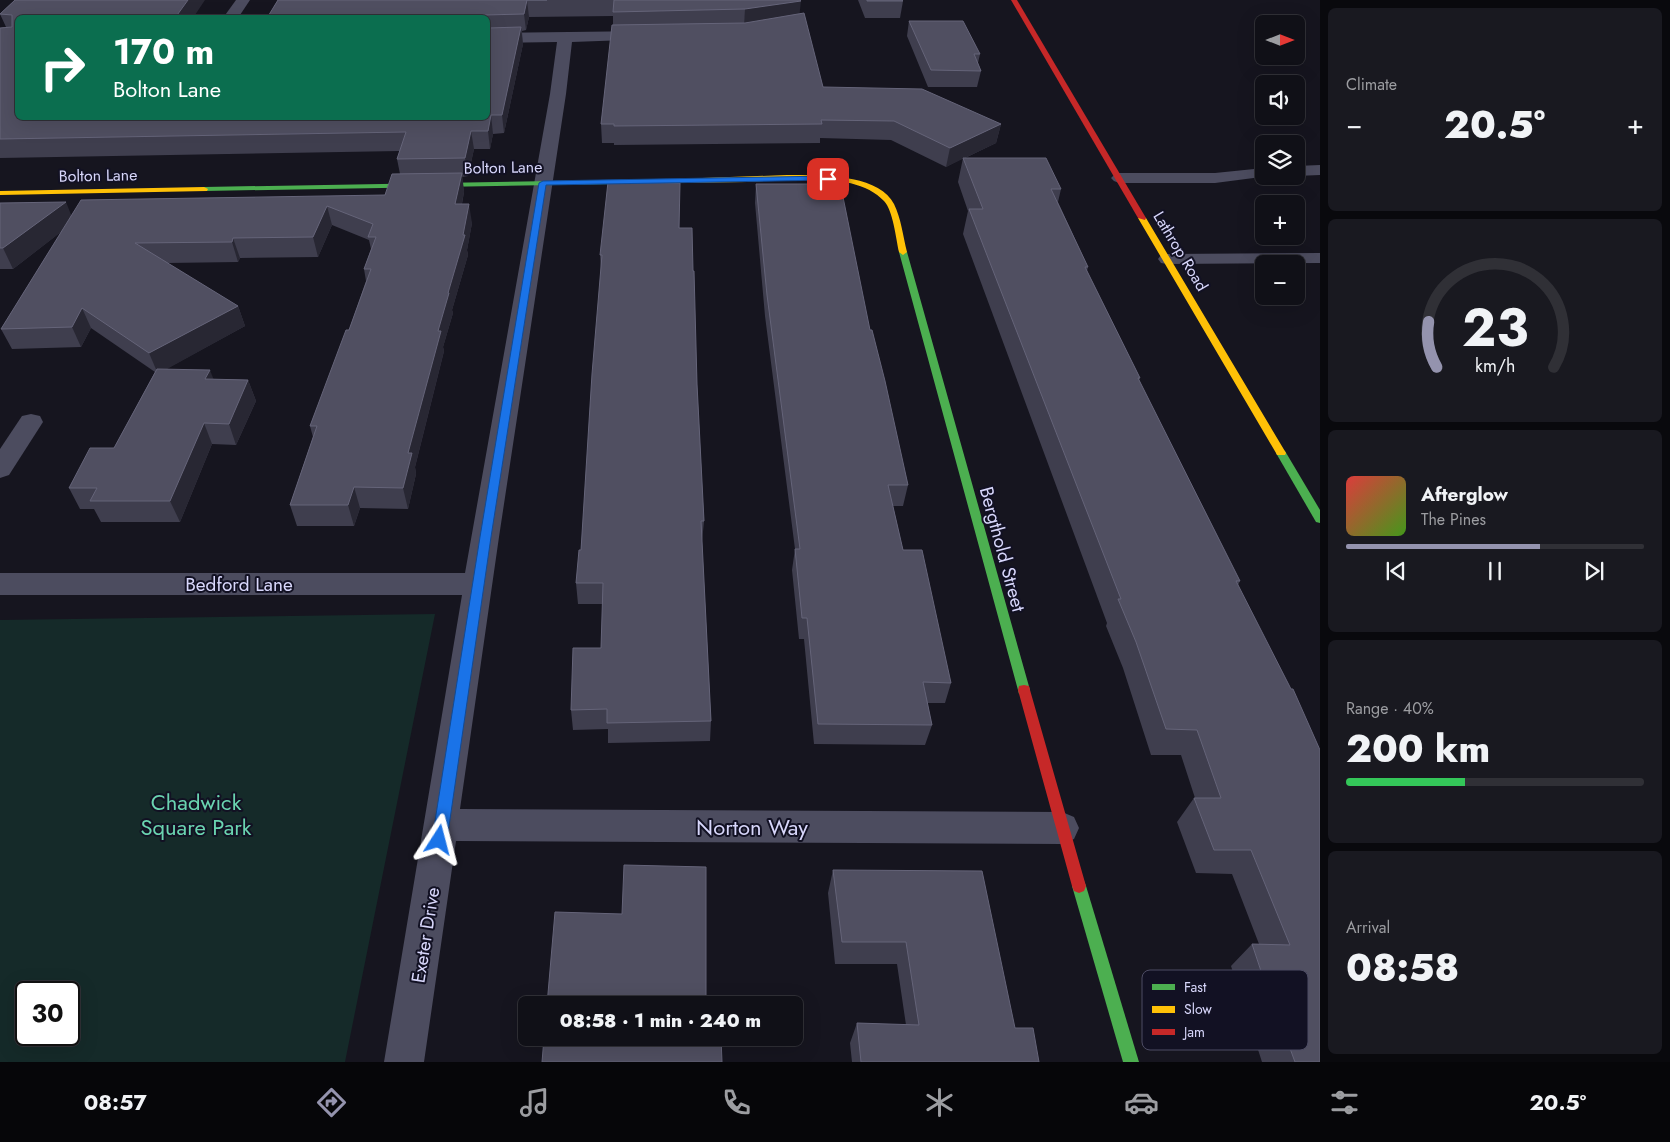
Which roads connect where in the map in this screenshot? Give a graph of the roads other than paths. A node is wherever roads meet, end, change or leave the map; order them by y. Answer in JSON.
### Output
{"nodes":[{"id":1,"x":243,"y":0,"type":"edge"},
{"id":2,"x":1014,"y":0,"type":"edge"},
{"id":3,"x":232,"y":15,"type":"edge"},
{"id":4,"x":664,"y":35,"type":"edge"},
{"id":5,"x":490,"y":38,"type":"edge"},
{"id":6,"x":565,"y":38,"type":"junction"},
{"id":7,"x":1320,"y":170,"type":"edge"},
{"id":8,"x":1305,"y":171,"type":"edge"},
{"id":9,"x":1255,"y":174,"type":"edge"},
{"id":10,"x":1119,"y":178,"type":"junction"},
{"id":11,"x":543,"y":183,"type":"junction"},
{"id":12,"x":0,"y":193,"type":"edge"},
{"id":13,"x":1320,"y":258,"type":"edge"},
{"id":14,"x":1167,"y":259,"type":"junction"},
{"id":15,"x":910,"y":279,"type":"joint"},
{"id":16,"x":31,"y":422,"type":"dead end"},
{"id":17,"x":0,"y":469,"type":"edge"},
{"id":18,"x":1320,"y":519,"type":"edge"},
{"id":19,"x":0,"y":584,"type":"edge"},
{"id":20,"x":478,"y":584,"type":"junction"},
{"id":21,"x":442,"y":825,"type":"junction"},
{"id":22,"x":1062,"y":828,"type":"junction"},
{"id":23,"x":404,"y":1062,"type":"edge"},
{"id":24,"x":1132,"y":1062,"type":"edge"}],
"edges":[{"from":1,"to":3,"type":"street"},
{"from":2,"to":10,"type":"street","name":"Lathrop Road"},
{"from":4,"to":6,"type":"street"},
{"from":5,"to":6,"type":"street"},
{"from":6,"to":11,"type":"street","name":"Exeter Drive"},
{"from":7,"to":8,"type":"lane"},
{"from":9,"to":10,"type":"lane"},
{"from":10,"to":14,"type":"street","name":"Lathrop Road"},
{"from":11,"to":12,"type":"street","name":"Bolton Lane"},
{"from":11,"to":15,"type":"street","name":"Bolton Lane"},
{"from":11,"to":20,"type":"street","name":"Exeter Drive"},
{"from":13,"to":14,"type":"lane"},
{"from":14,"to":18,"type":"street","name":"Lathrop Road"},
{"from":15,"to":22,"type":"street","name":"Bergthold Street"},
{"from":16,"to":17,"type":"street"},
{"from":19,"to":20,"type":"street","name":"Bedford Lane"},
{"from":20,"to":21,"type":"street","name":"Exeter Drive"},
{"from":21,"to":22,"type":"street","name":"Norton Way"},
{"from":21,"to":23,"type":"street","name":"Exeter Drive"},
{"from":22,"to":24,"type":"street","name":"Bergthold Street"}]}
